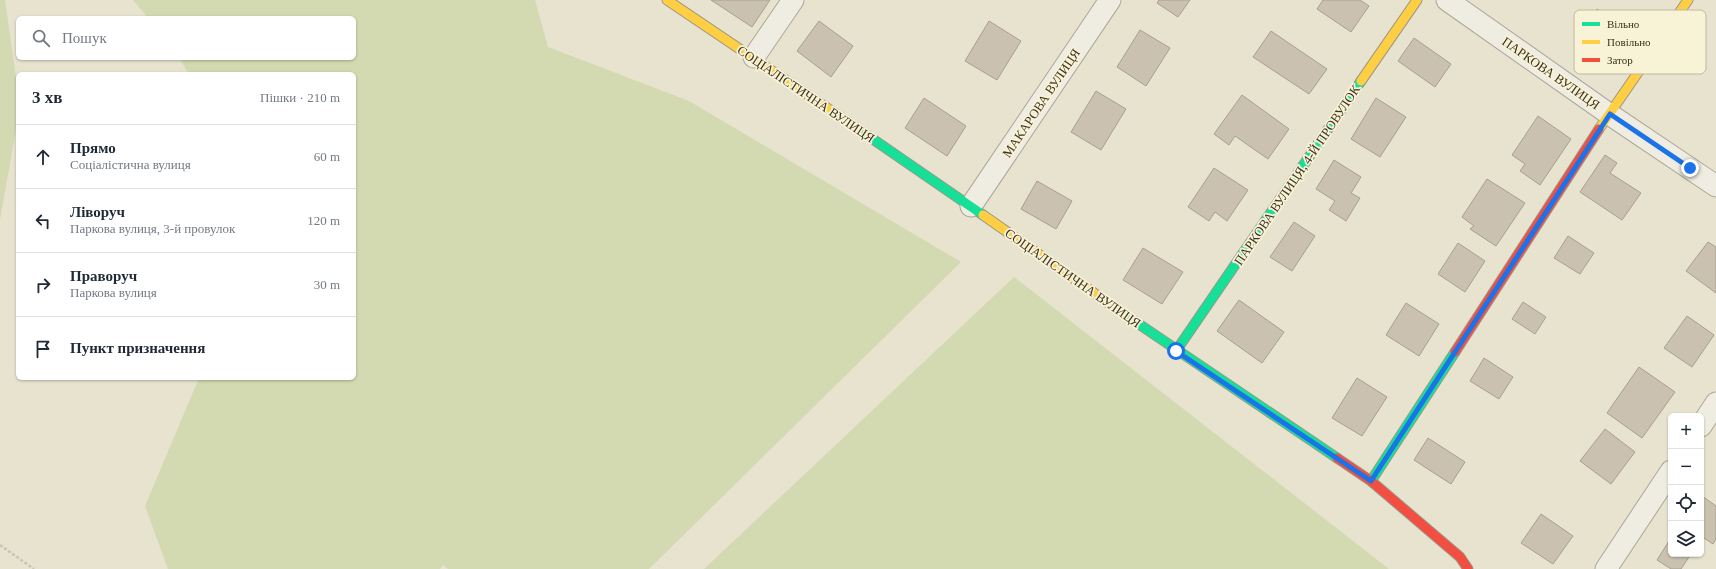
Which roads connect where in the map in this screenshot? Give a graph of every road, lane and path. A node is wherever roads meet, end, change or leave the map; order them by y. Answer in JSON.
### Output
{"nodes":[{"id":1,"x":667,"y":0,"type":"edge"},
{"id":2,"x":793,"y":0,"type":"edge"},
{"id":3,"x":1110,"y":0,"type":"edge"},
{"id":4,"x":1417,"y":0,"type":"edge"},
{"id":5,"x":1447,"y":0,"type":"edge"},
{"id":6,"x":1688,"y":0,"type":"edge"},
{"id":7,"x":1681,"y":10,"type":"edge"},
{"id":8,"x":754,"y":57,"type":"junction"},
{"id":9,"x":1637,"y":74,"type":"edge"},
{"id":10,"x":1610,"y":114,"type":"junction"},
{"id":11,"x":1716,"y":186,"type":"edge"},
{"id":12,"x":971,"y":206,"type":"junction"},
{"id":13,"x":1176,"y":351,"type":"junction"},
{"id":14,"x":1716,"y":403,"type":"edge"},
{"id":15,"x":1704,"y":421,"type":"edge"},
{"id":16,"x":1668,"y":476,"type":"edge"},
{"id":17,"x":1371,"y":481,"type":"junction"},
{"id":18,"x":0,"y":545,"type":"edge"},
{"id":19,"x":34,"y":569,"type":"edge"},
{"id":20,"x":1468,"y":569,"type":"edge"},
{"id":21,"x":1606,"y":569,"type":"edge"}],
"edges":[{"from":1,"to":8,"type":"street","name":"СОЦІАЛІСТИЧНА ВУЛИЦЯ"},
{"from":2,"to":8,"type":"street"},
{"from":3,"to":12,"type":"street","name":"МАКАРОВА ВУЛИЦЯ"},
{"from":4,"to":13,"type":"street","name":"ПАРКОВА ВУЛИЦЯ, 4-Й ПРОВУЛОК"},
{"from":5,"to":10,"type":"street","name":"ПАРКОВА ВУЛИЦЯ"},
{"from":6,"to":7,"type":"street"},
{"from":8,"to":12,"type":"street","name":"СОЦІАЛІСТИЧНА ВУЛИЦЯ"},
{"from":9,"to":10,"type":"street"},
{"from":10,"to":11,"type":"street","name":"ПАРКОВА ВУЛИЦЯ"},
{"from":10,"to":17,"type":"street"},
{"from":12,"to":13,"type":"street","name":"СОЦІАЛІСТИЧНА ВУЛИЦЯ"},
{"from":13,"to":17,"type":"street","name":"СОЦІАЛІСТИЧНА ВУЛИЦЯ"},
{"from":14,"to":15,"type":"street"},
{"from":16,"to":21,"type":"street"},
{"from":17,"to":20,"type":"street","name":"СОЦІАЛІСТИЧНА ВУЛИЦЯ"},
{"from":18,"to":19,"type":"path"}]}
